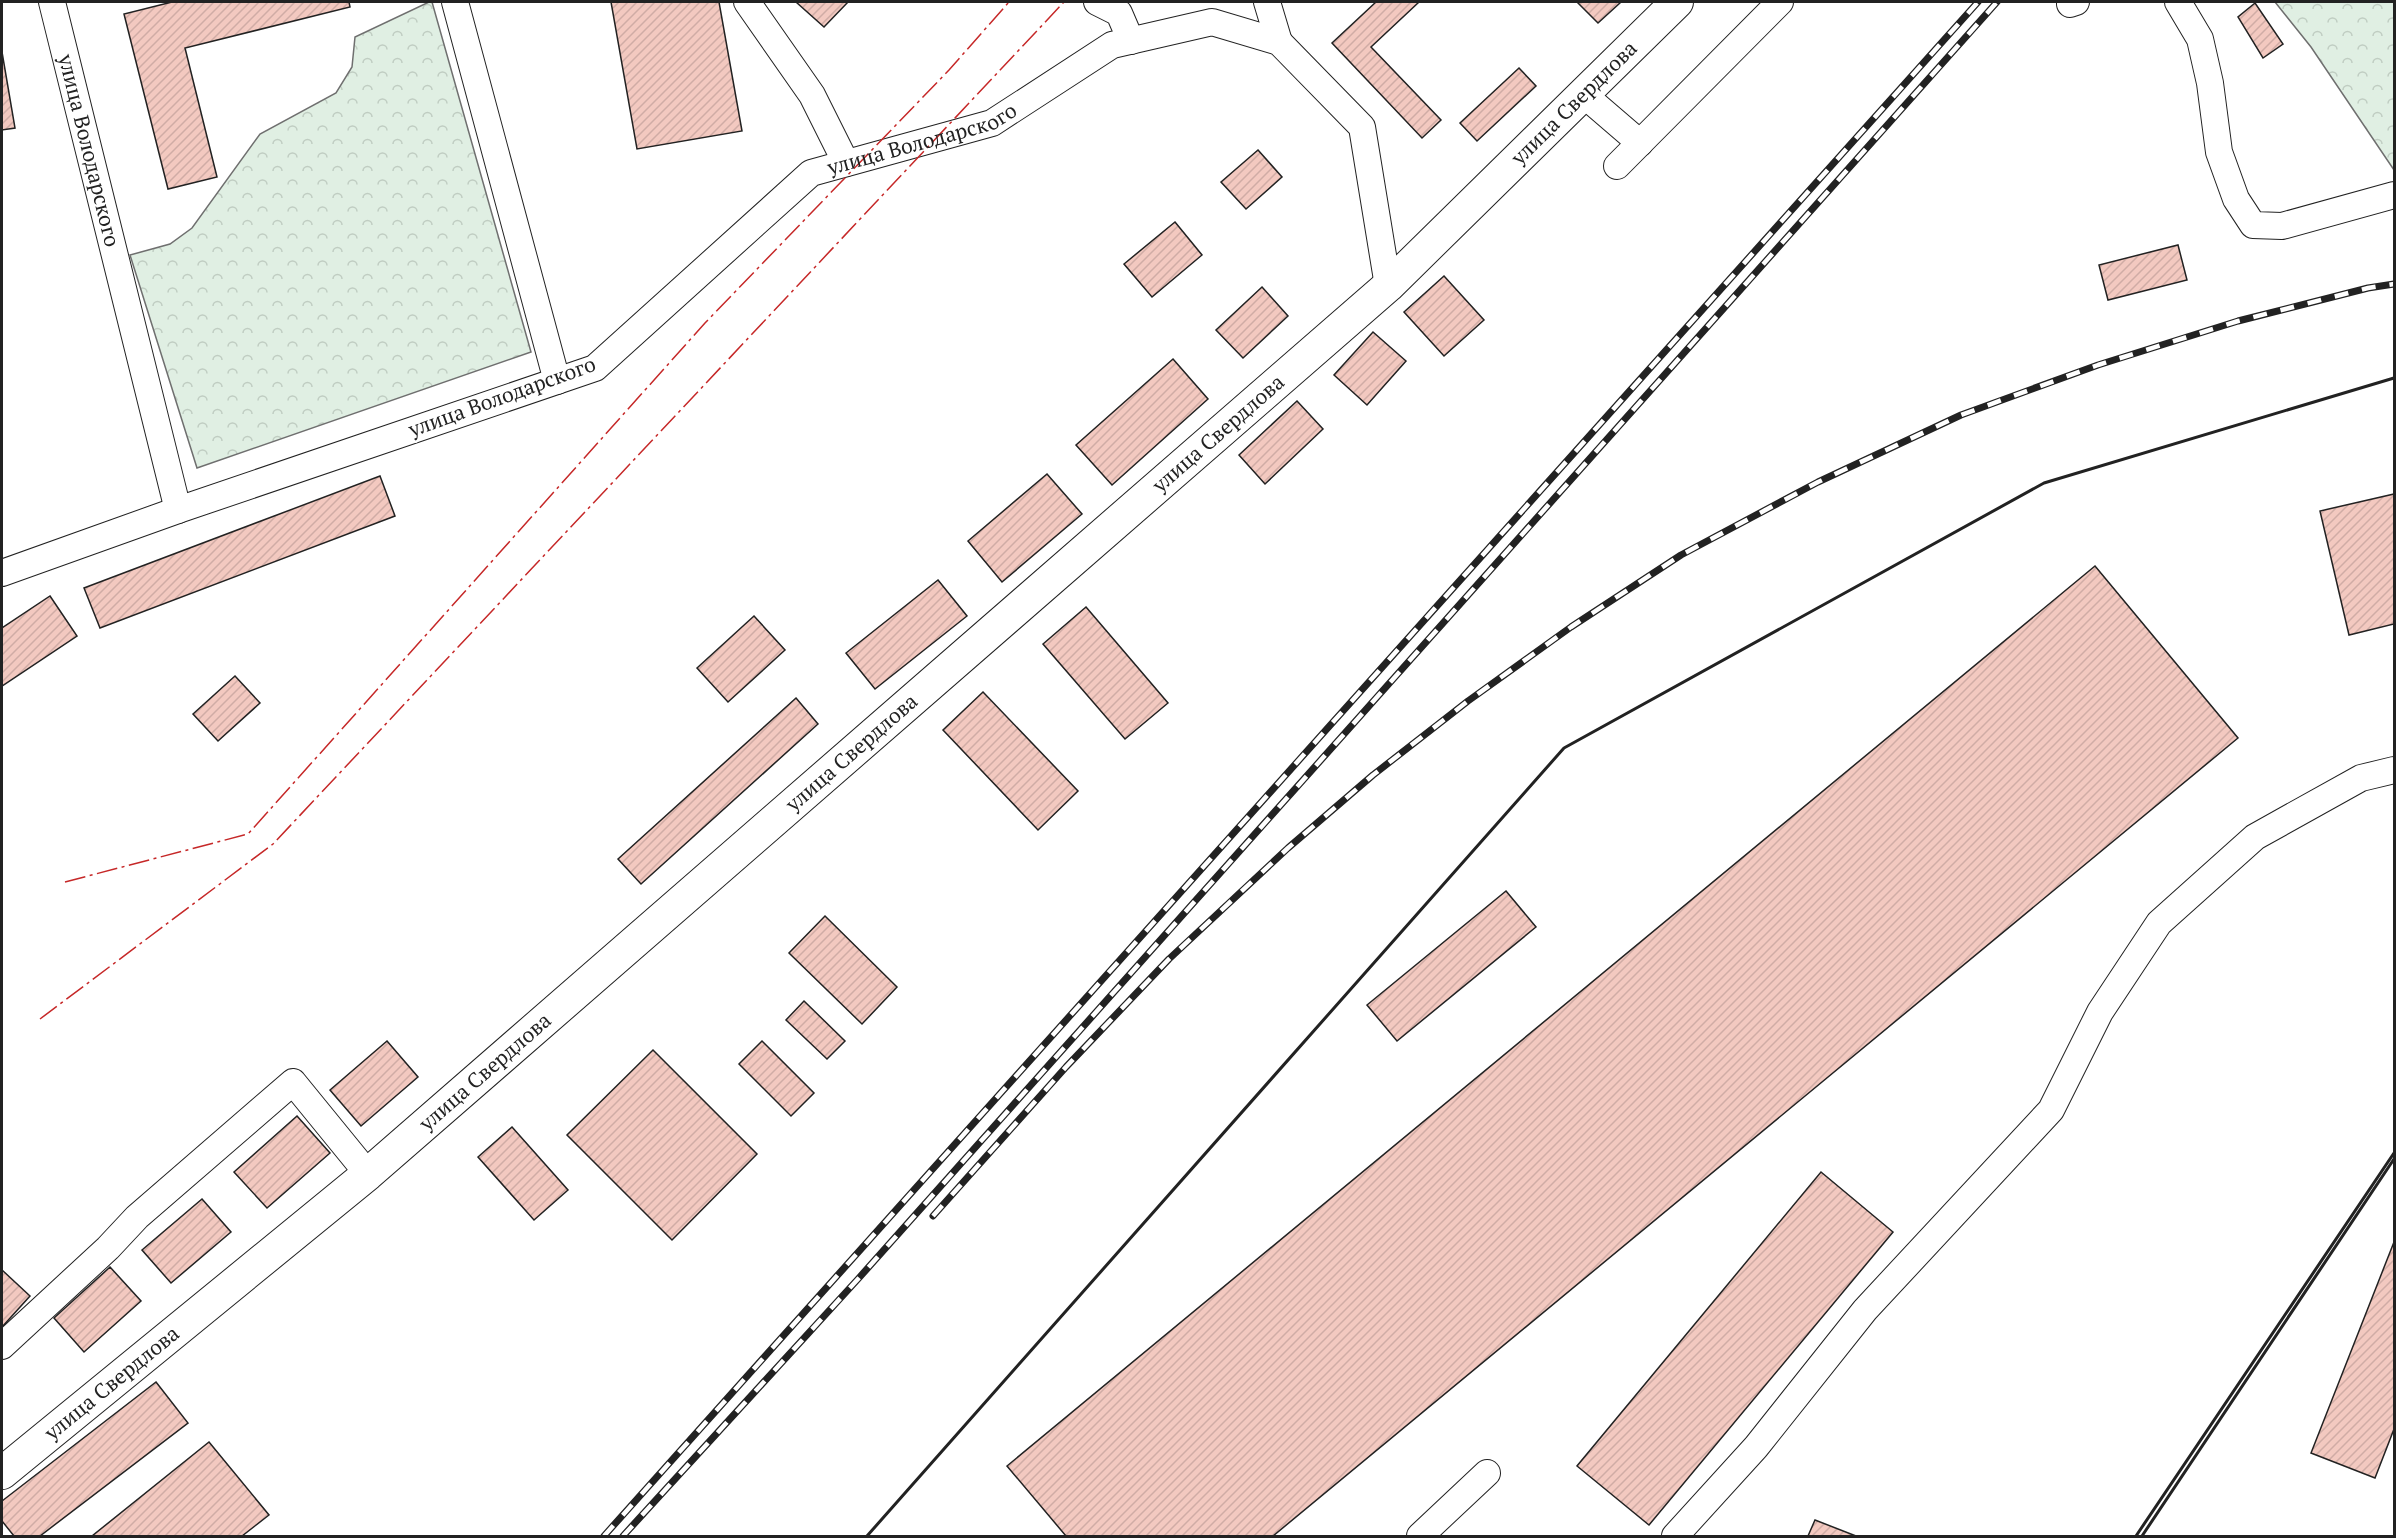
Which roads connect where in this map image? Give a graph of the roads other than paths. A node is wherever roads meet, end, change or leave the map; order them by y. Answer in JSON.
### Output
{"nodes":[{"id":1,"x":52,"y":2,"type":"edge"},
{"id":2,"x":455,"y":2,"type":"edge"},
{"id":3,"x":747,"y":2,"type":"edge"},
{"id":4,"x":1267,"y":2,"type":"edge"},
{"id":5,"x":1677,"y":2,"type":"edge"},
{"id":6,"x":1780,"y":2,"type":"edge"},
{"id":7,"x":2178,"y":2,"type":"edge"},
{"id":8,"x":1113,"y":5,"type":"edge"},
{"id":9,"x":1131,"y":41,"type":"junction"},
{"id":10,"x":1279,"y":42,"type":"junction"},
{"id":11,"x":1583,"y":94,"type":"junction"},
{"id":12,"x":1640,"y":143,"type":"junction"},
{"id":13,"x":846,"y":163,"type":"junction"},
{"id":14,"x":1617,"y":166,"type":"dead end"},
{"id":15,"x":2394,"y":195,"type":"edge"},
{"id":16,"x":1388,"y":286,"type":"junction"},
{"id":17,"x":557,"y":381,"type":"junction"},
{"id":18,"x":178,"y":510,"type":"junction"},
{"id":19,"x":2,"y":573,"type":"edge"},
{"id":20,"x":2394,"y":770,"type":"edge"},
{"id":21,"x":368,"y":1174,"type":"junction"},
{"id":22,"x":2,"y":1346,"type":"edge"},
{"id":23,"x":2,"y":1473,"type":"edge"},
{"id":24,"x":1486,"y":1473,"type":"dead end"},
{"id":25,"x":1420,"y":1536,"type":"edge"},
{"id":26,"x":1675,"y":1536,"type":"edge"}],
"edges":[{"from":1,"to":18,"type":"street","name":"улица Володарского"},
{"from":2,"to":17,"type":"street"},
{"from":3,"to":13,"type":"street"},
{"from":4,"to":10,"type":"street"},
{"from":5,"to":11,"type":"main road","name":"улица Свердлова"},
{"from":6,"to":12,"type":"street"},
{"from":7,"to":15,"type":"street"},
{"from":8,"to":9,"type":"street"},
{"from":9,"to":10,"type":"street","name":"улица Володарского"},
{"from":9,"to":13,"type":"street","name":"улица Володарского"},
{"from":10,"to":16,"type":"street","name":"улица Володарского"},
{"from":11,"to":12,"type":"street"},
{"from":11,"to":16,"type":"main road","name":"улица Свердлова"},
{"from":12,"to":14,"type":"street"},
{"from":13,"to":17,"type":"street","name":"улица Володарского"},
{"from":16,"to":21,"type":"main road","name":"улица Свердлова"},
{"from":17,"to":18,"type":"street","name":"улица Володарского"},
{"from":18,"to":19,"type":"street","name":"улица Володарского"},
{"from":20,"to":26,"type":"street"},
{"from":21,"to":22,"type":"street"},
{"from":21,"to":23,"type":"main road","name":"улица Свердлова"},
{"from":24,"to":25,"type":"street"}]}
